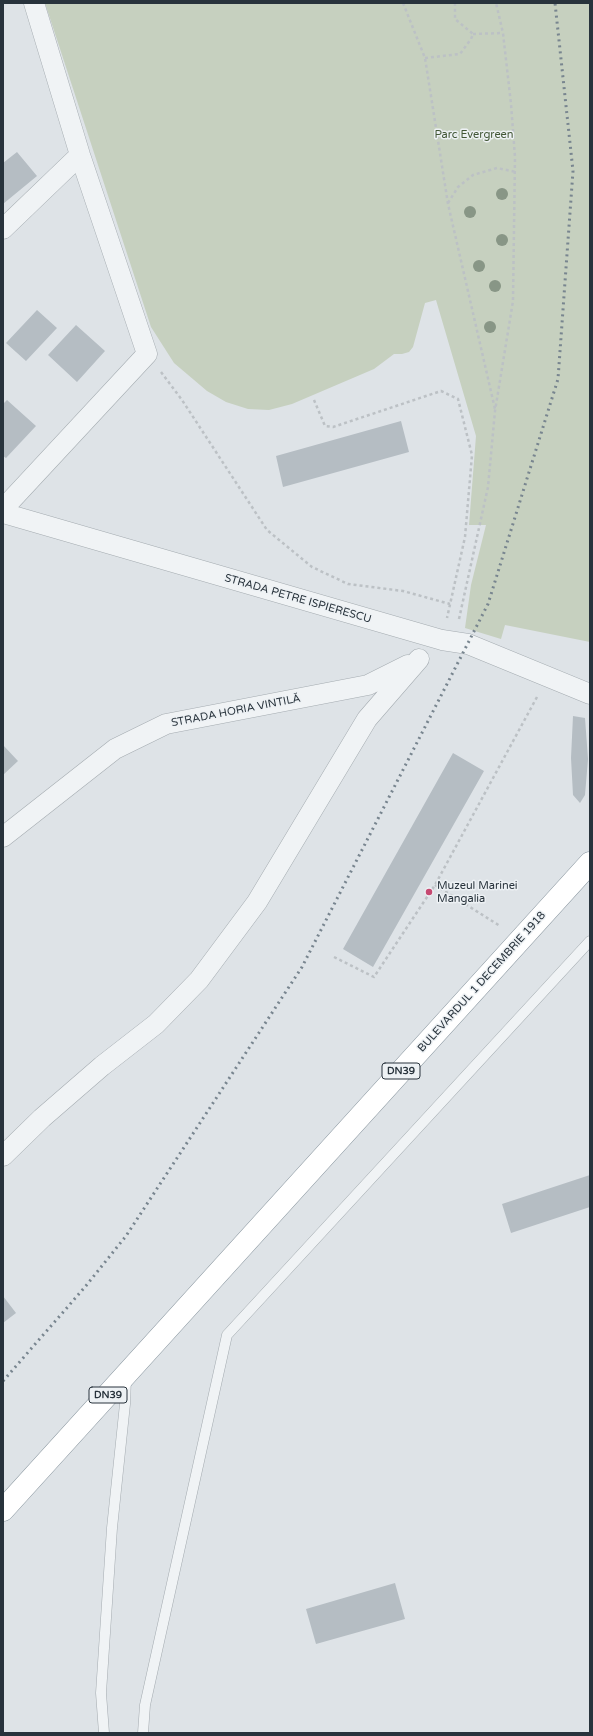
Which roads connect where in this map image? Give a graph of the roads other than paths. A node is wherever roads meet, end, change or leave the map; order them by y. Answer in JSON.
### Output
{"nodes":[{"id":1,"x":34,"y":3,"type":"edge"},
{"id":2,"x":80,"y":155,"type":"junction"},
{"id":3,"x":3,"y":230,"type":"edge"},
{"id":4,"x":3,"y":509,"type":"edge"},
{"id":5,"x":3,"y":513,"type":"edge"},
{"id":6,"x":442,"y":640,"type":"junction"},
{"id":7,"x":418,"y":659,"type":"junction"},
{"id":8,"x":590,"y":694,"type":"edge"},
{"id":9,"x":3,"y":837,"type":"edge"},
{"id":10,"x":590,"y":863,"type":"edge"},
{"id":11,"x":590,"y":941,"type":"edge"},
{"id":12,"x":3,"y":1156,"type":"edge"},
{"id":13,"x":126,"y":1376,"type":"junction"},
{"id":14,"x":3,"y":1510,"type":"edge"},
{"id":15,"x":104,"y":1733,"type":"edge"},
{"id":16,"x":143,"y":1733,"type":"edge"}],
"edges":[{"from":1,"to":2,"type":"street"},
{"from":2,"to":3,"type":"street"},
{"from":2,"to":4,"type":"street"},
{"from":5,"to":6,"type":"street","name":"STRADA PETRE ISPIERESCU"},
{"from":6,"to":7,"type":"street","name":"STRADA HORIA VINTILĂ"},
{"from":6,"to":8,"type":"street","name":"STRADA PETRE ISPIERESCU"},
{"from":7,"to":9,"type":"street","name":"STRADA HORIA VINTILĂ"},
{"from":7,"to":12,"type":"street"},
{"from":10,"to":13,"type":"highway","name":"BULEVARDUL 1 DECEMBRIE 1918","number":"DN39"},
{"from":11,"to":16,"type":"lane"},
{"from":13,"to":14,"type":"highway","number":"DN39"},
{"from":13,"to":15,"type":"lane"}]}
